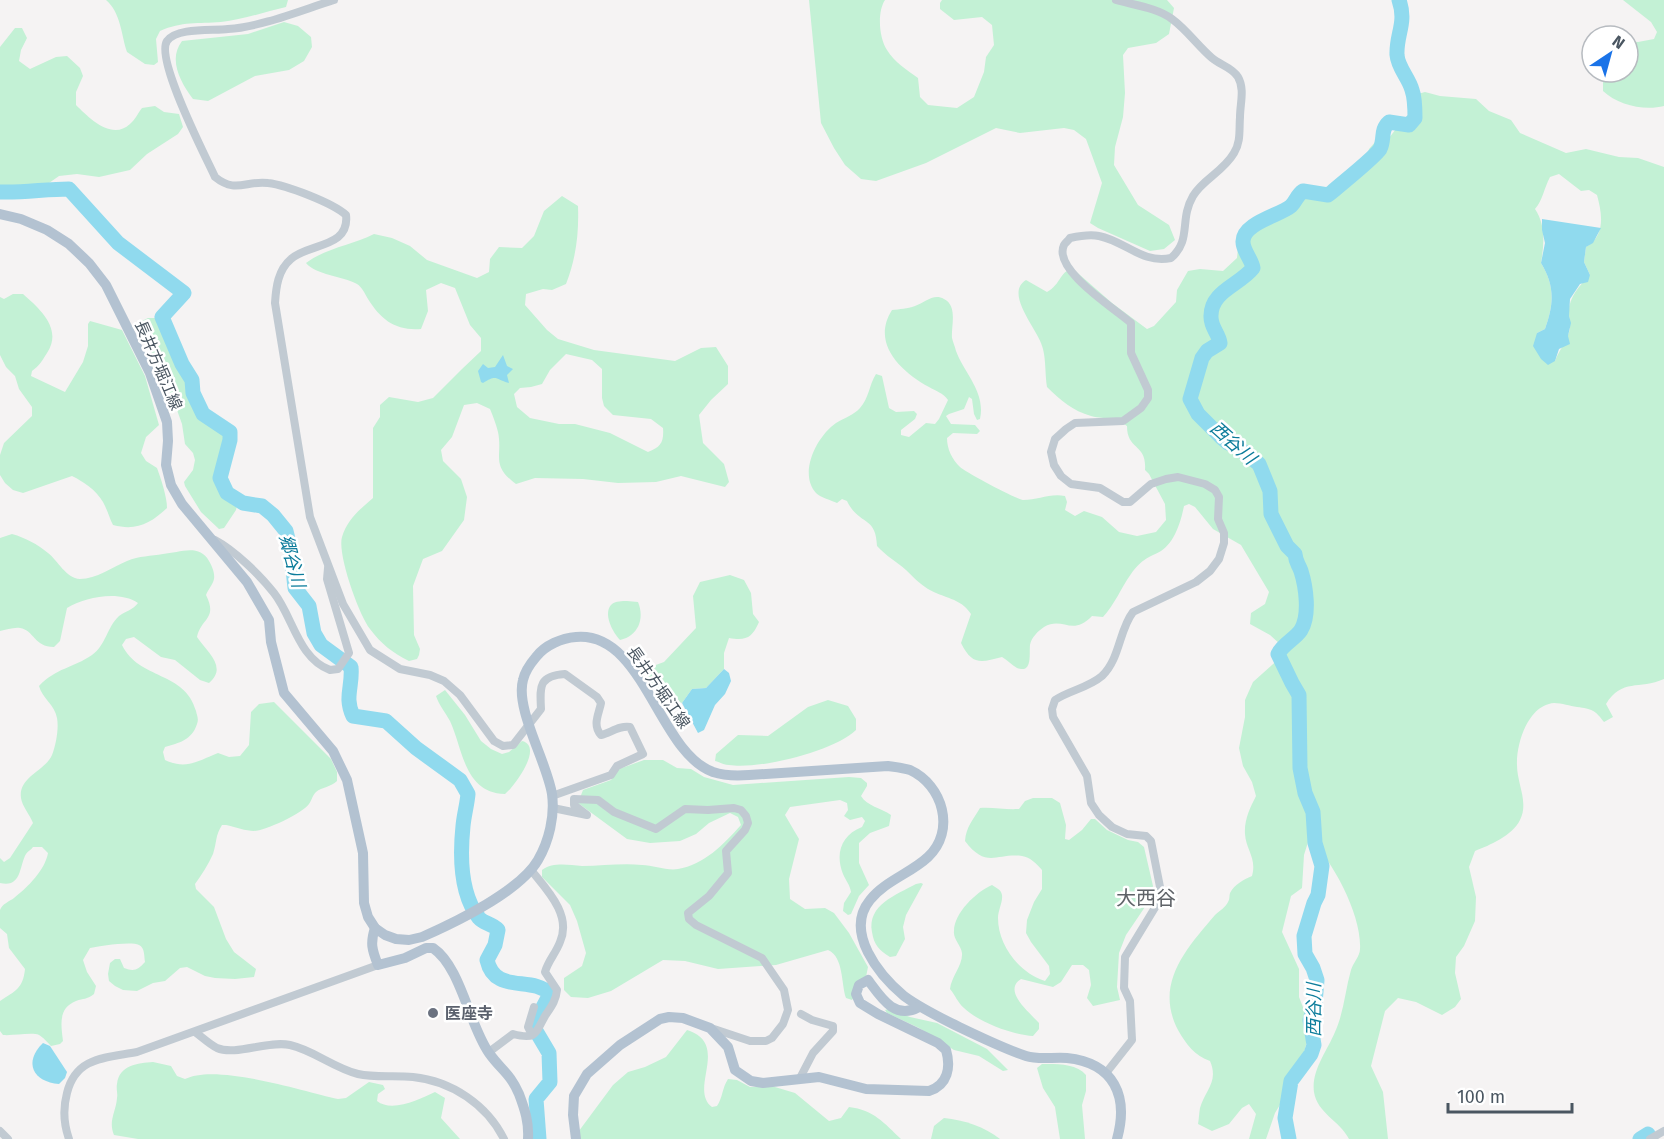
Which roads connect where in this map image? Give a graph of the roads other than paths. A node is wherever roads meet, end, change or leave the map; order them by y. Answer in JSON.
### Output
{"nodes":[{"id":1,"x":334,"y":0,"type":"edge"},
{"id":2,"x":1116,"y":0,"type":"edge"},
{"id":3,"x":0,"y":214,"type":"edge"},
{"id":4,"x":212,"y":539,"type":"junction"},
{"id":5,"x":328,"y":566,"type":"junction"},
{"id":6,"x":529,"y":724,"type":"junction"},
{"id":7,"x":552,"y":796,"type":"junction"},
{"id":8,"x":552,"y":808,"type":"junction"},
{"id":9,"x":531,"y":870,"type":"junction"},
{"id":10,"x":375,"y":928,"type":"junction"},
{"id":11,"x":378,"y":965,"type":"junction"},
{"id":12,"x":875,"y":966,"type":"junction"},
{"id":13,"x":868,"y":980,"type":"junction"},
{"id":14,"x":534,"y":1007,"type":"dead end"},
{"id":15,"x":920,"y":1007,"type":"junction"},
{"id":16,"x":801,"y":1014,"type":"dead end"},
{"id":17,"x":710,"y":1028,"type":"junction"},
{"id":18,"x":195,"y":1032,"type":"junction"},
{"id":19,"x":532,"y":1035,"type":"junction"},
{"id":20,"x":489,"y":1052,"type":"junction"},
{"id":21,"x":1106,"y":1073,"type":"junction"},
{"id":22,"x":800,"y":1078,"type":"junction"},
{"id":23,"x":0,"y":1131,"type":"edge"},
{"id":24,"x":1664,"y":1131,"type":"edge"},
{"id":25,"x":8,"y":1139,"type":"edge"},
{"id":26,"x":69,"y":1139,"type":"edge"},
{"id":27,"x":504,"y":1139,"type":"edge"},
{"id":28,"x":528,"y":1139,"type":"edge"},
{"id":29,"x":576,"y":1139,"type":"edge"},
{"id":30,"x":1117,"y":1139,"type":"edge"},
{"id":31,"x":1650,"y":1139,"type":"edge"}],
"edges":[{"from":1,"to":5,"type":"street"},
{"from":2,"to":21,"type":"street"},
{"from":3,"to":4,"type":"main road","name":"長井方堀江線"},
{"from":4,"to":5,"type":"street"},
{"from":4,"to":10,"type":"main road","name":"長井方堀江線"},
{"from":5,"to":6,"type":"street"},
{"from":6,"to":7,"type":"main road","name":"長井方堀江線"},
{"from":6,"to":7,"type":"street"},
{"from":6,"to":12,"type":"main road","name":"長井方堀江線"},
{"from":7,"to":8,"type":"main road","name":"長井方堀江線"},
{"from":8,"to":9,"type":"main road","name":"長井方堀江線"},
{"from":8,"to":17,"type":"street"},
{"from":9,"to":10,"type":"main road","name":"長井方堀江線"},
{"from":9,"to":19,"type":"street"},
{"from":10,"to":11,"type":"main road","name":"長井方堀江線"},
{"from":11,"to":18,"type":"street"},
{"from":11,"to":20,"type":"main road"},
{"from":12,"to":13,"type":"main road"},
{"from":12,"to":15,"type":"main road","name":"長井方堀江線"},
{"from":13,"to":15,"type":"main road","name":"長井方堀江線"},
{"from":13,"to":22,"type":"main road"},
{"from":14,"to":19,"type":"street"},
{"from":15,"to":21,"type":"main road","name":"長井方堀江線"},
{"from":16,"to":22,"type":"street"},
{"from":17,"to":22,"type":"main road"},
{"from":17,"to":29,"type":"main road"},
{"from":18,"to":26,"type":"street"},
{"from":18,"to":27,"type":"street"},
{"from":19,"to":20,"type":"street"},
{"from":20,"to":28,"type":"main road"},
{"from":21,"to":30,"type":"main road"},
{"from":23,"to":25,"type":"street"},
{"from":24,"to":31,"type":"street"}]}
